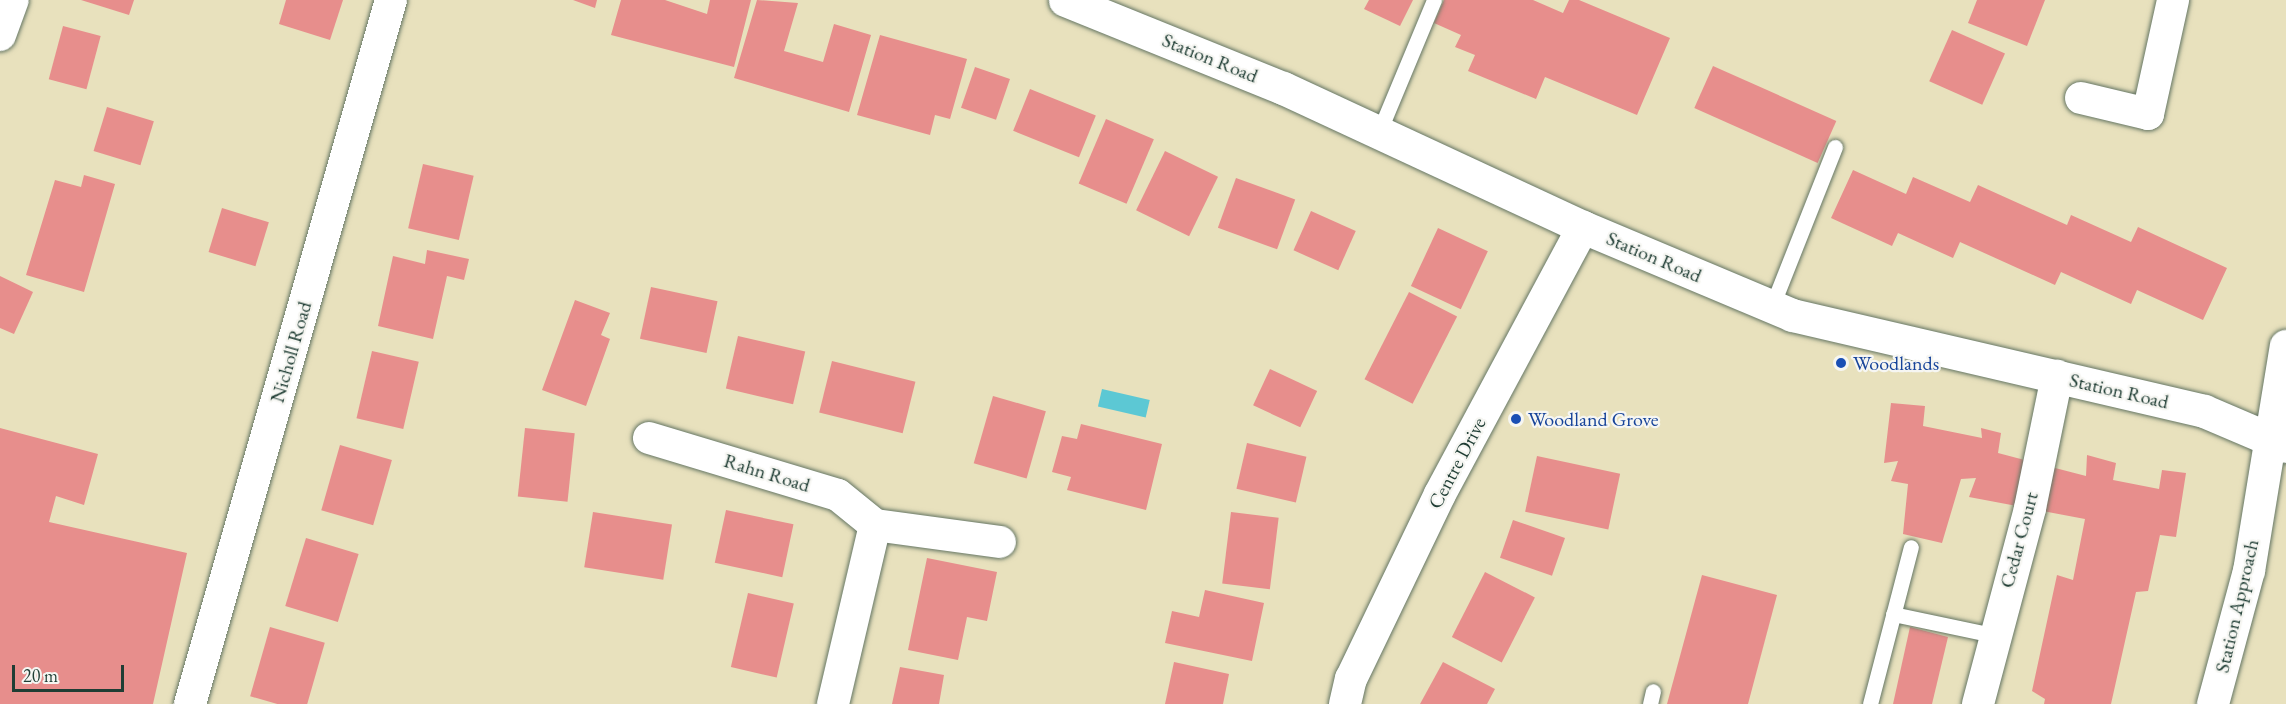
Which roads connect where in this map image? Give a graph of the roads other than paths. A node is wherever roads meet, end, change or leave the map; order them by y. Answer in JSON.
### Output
{"nodes":[{"id":1,"x":13,"y":0,"type":"edge"},
{"id":2,"x":391,"y":0,"type":"edge"},
{"id":3,"x":1065,"y":0,"type":"edge"},
{"id":4,"x":1434,"y":0,"type":"edge"},
{"id":5,"x":2173,"y":0,"type":"edge"},
{"id":6,"x":0,"y":35,"type":"edge"},
{"id":7,"x":2081,"y":98,"type":"dead end"},
{"id":8,"x":1379,"y":132,"type":"junction"},
{"id":9,"x":1835,"y":147,"type":"dead end"},
{"id":10,"x":1583,"y":228,"type":"junction"},
{"id":11,"x":1772,"y":306,"type":"junction"},
{"id":12,"x":2286,"y":346,"type":"edge"},
{"id":13,"x":2057,"y":376,"type":"junction"},
{"id":14,"x":649,"y":438,"type":"dead end"},
{"id":15,"x":2277,"y":441,"type":"edge"},
{"id":16,"x":875,"y":525,"type":"junction"},
{"id":17,"x":1000,"y":542,"type":"dead end"},
{"id":18,"x":1911,"y":547,"type":"dead end"},
{"id":19,"x":1893,"y":614,"type":"junction"},
{"id":20,"x":1993,"y":635,"type":"junction"},
{"id":21,"x":190,"y":704,"type":"edge"},
{"id":22,"x":833,"y":704,"type":"edge"},
{"id":23,"x":1345,"y":704,"type":"edge"},
{"id":24,"x":1870,"y":704,"type":"edge"},
{"id":25,"x":1978,"y":704,"type":"edge"},
{"id":26,"x":2213,"y":704,"type":"edge"}],
"edges":[{"from":1,"to":6,"type":"street"},
{"from":2,"to":21,"type":"street","name":"Nicholl Road"},
{"from":3,"to":8,"type":"street","name":"Station Road"},
{"from":4,"to":8,"type":"lane"},
{"from":5,"to":7,"type":"street"},
{"from":8,"to":10,"type":"street","name":"Station Road"},
{"from":9,"to":11,"type":"lane"},
{"from":10,"to":11,"type":"street","name":"Station Road"},
{"from":10,"to":23,"type":"street","name":"Centre Drive"},
{"from":11,"to":13,"type":"street","name":"Station Road"},
{"from":12,"to":15,"type":"street","name":"Station Approach"},
{"from":13,"to":15,"type":"street","name":"Station Road"},
{"from":13,"to":20,"type":"street","name":"Cedar Court"},
{"from":14,"to":16,"type":"street","name":"Rahn Road"},
{"from":15,"to":26,"type":"street","name":"Station Approach"},
{"from":16,"to":17,"type":"street"},
{"from":16,"to":22,"type":"street"},
{"from":18,"to":19,"type":"lane"},
{"from":19,"to":20,"type":"lane"},
{"from":19,"to":24,"type":"lane"},
{"from":20,"to":25,"type":"street","name":"Cedar Court"}]}
